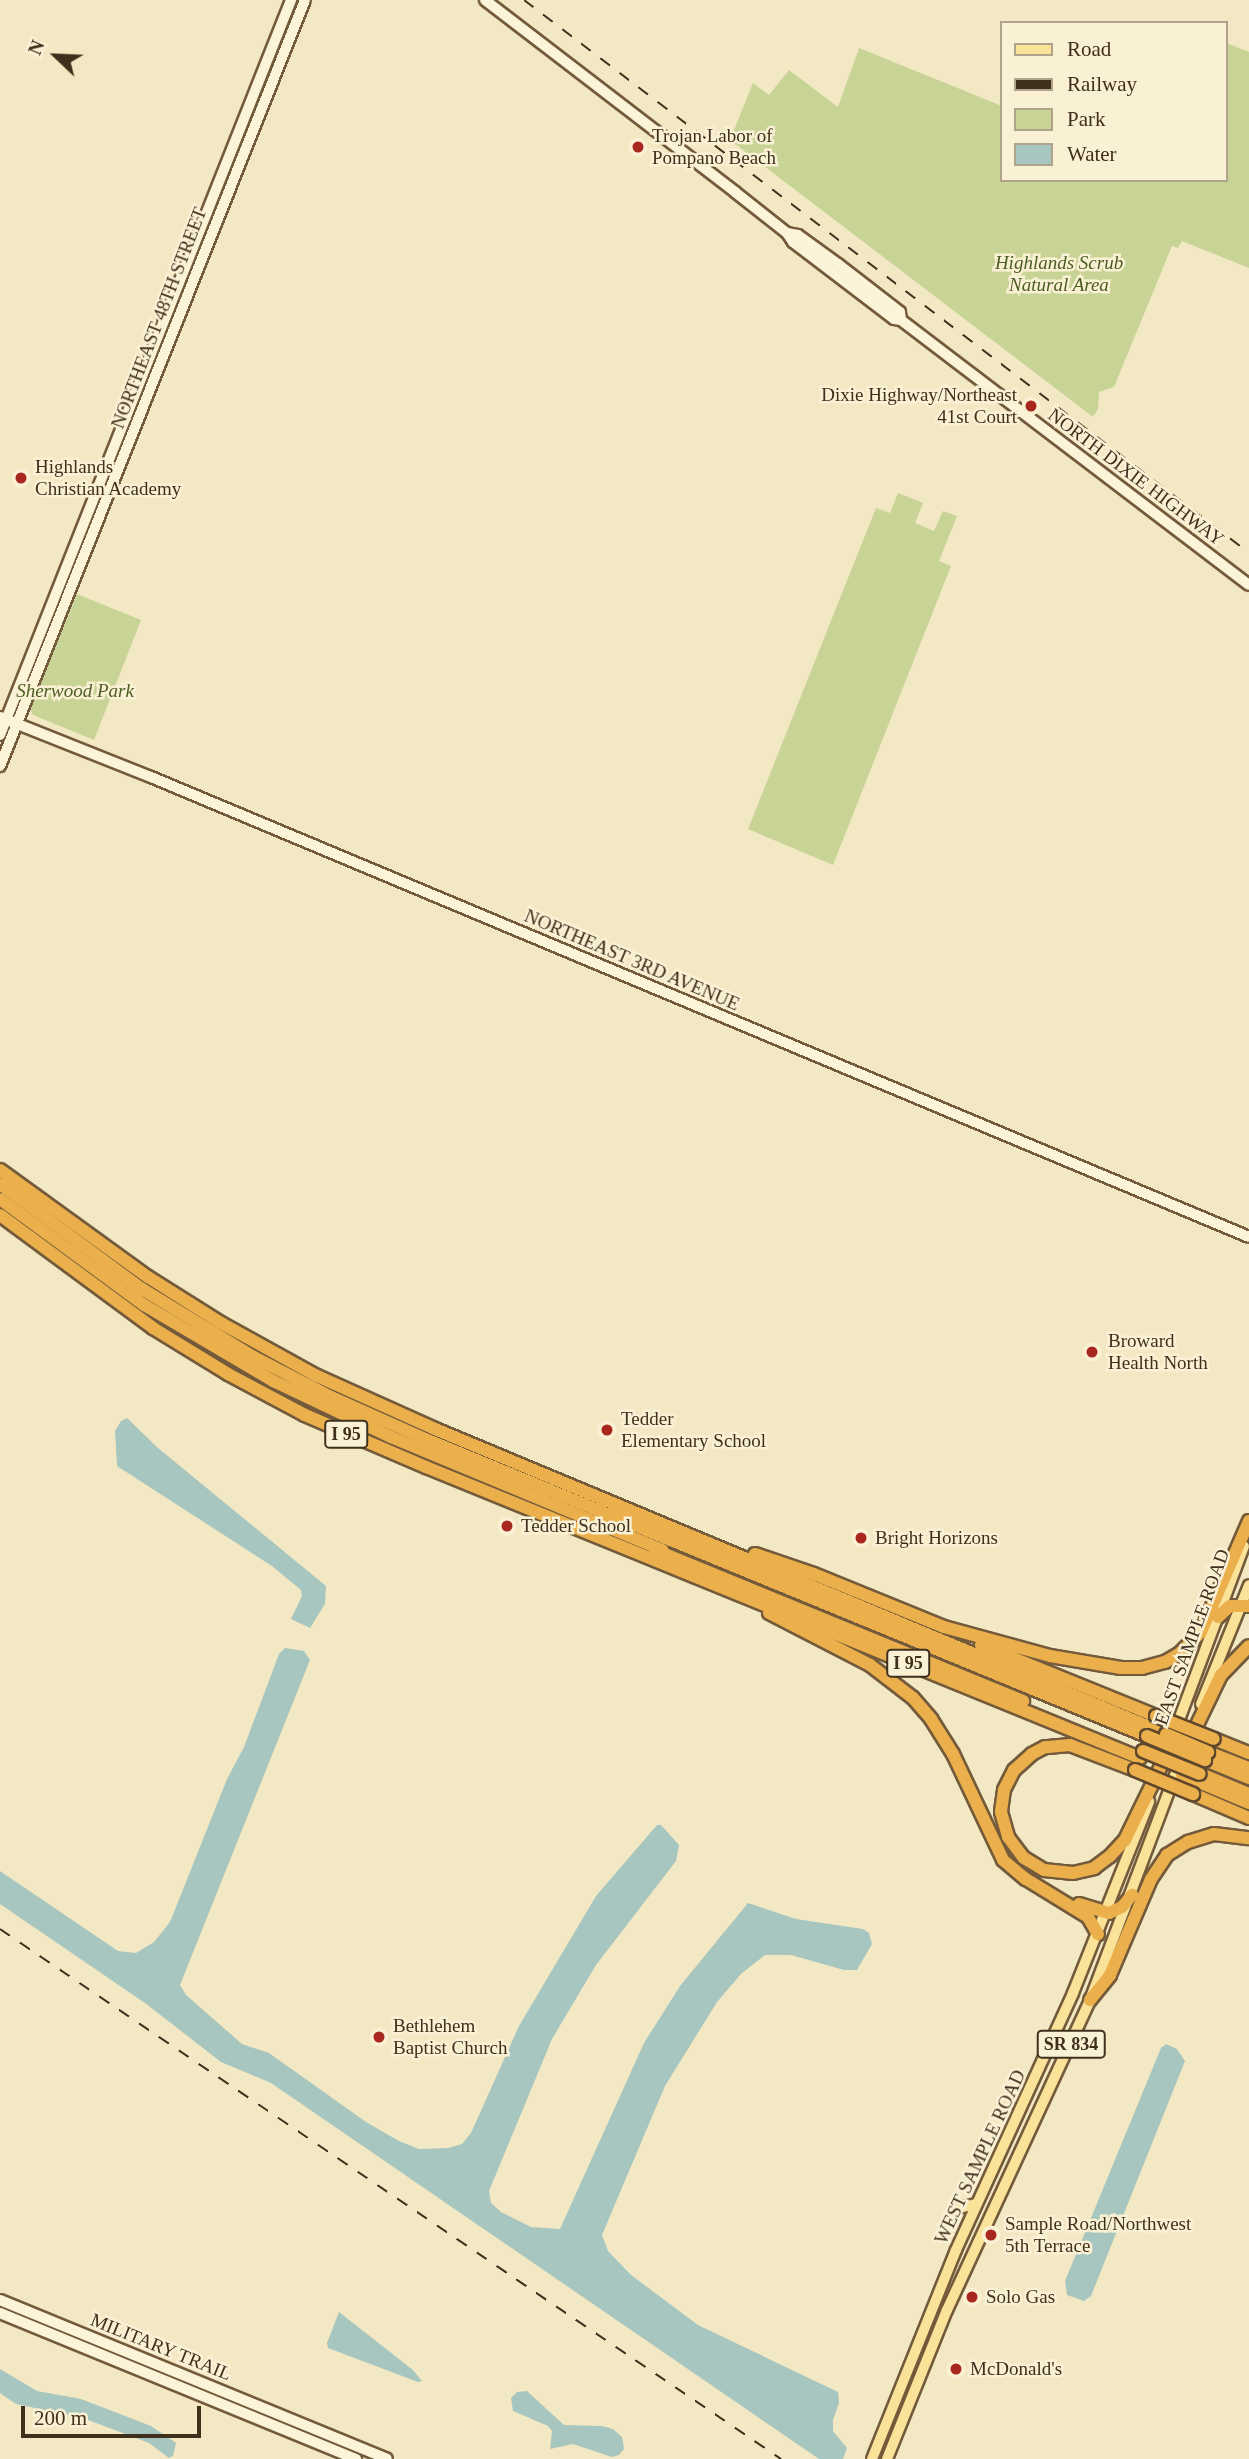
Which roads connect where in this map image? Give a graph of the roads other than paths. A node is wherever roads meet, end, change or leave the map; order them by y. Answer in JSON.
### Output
{"nodes":[{"id":1,"x":291,"y":0,"type":"edge"},
{"id":2,"x":305,"y":0,"type":"edge"},
{"id":3,"x":485,"y":0,"type":"edge"},
{"id":4,"x":254,"y":90,"type":"junction"},
{"id":5,"x":239,"y":162,"type":"junction"},
{"id":6,"x":1249,"y":585,"type":"edge"},
{"id":7,"x":56,"y":593,"type":"junction"},
{"id":8,"x":58,"y":622,"type":"junction"},
{"id":9,"x":3,"y":718,"type":"edge"},
{"id":10,"x":17,"y":724,"type":"junction"},
{"id":11,"x":0,"y":735,"type":"edge"},
{"id":12,"x":0,"y":766,"type":"edge"},
{"id":13,"x":0,"y":1170,"type":"edge"},
{"id":14,"x":0,"y":1184,"type":"edge"},
{"id":15,"x":0,"y":1199,"type":"edge"},
{"id":16,"x":0,"y":1215,"type":"edge"},
{"id":17,"x":1249,"y":1237,"type":"edge"},
{"id":18,"x":44,"y":1250,"type":"junction"},
{"id":19,"x":278,"y":1355,"type":"junction"},
{"id":20,"x":351,"y":1406,"type":"junction"},
{"id":21,"x":1249,"y":1521,"type":"edge"},
{"id":22,"x":667,"y":1526,"type":"junction"},
{"id":23,"x":1249,"y":1534,"type":"edge"},
{"id":24,"x":691,"y":1563,"type":"junction"},
{"id":25,"x":675,"y":1567,"type":"junction"},
{"id":26,"x":1249,"y":1585,"type":"edge"},
{"id":27,"x":1245,"y":1605,"type":"edge"},
{"id":28,"x":1218,"y":1617,"type":"junction"},
{"id":29,"x":944,"y":1628,"type":"junction"},
{"id":30,"x":1249,"y":1646,"type":"edge"},
{"id":31,"x":1151,"y":1727,"type":"junction"},
{"id":32,"x":1168,"y":1752,"type":"junction"},
{"id":33,"x":1249,"y":1753,"type":"edge"},
{"id":34,"x":1207,"y":1756,"type":"junction"},
{"id":35,"x":1181,"y":1758,"type":"junction"},
{"id":36,"x":1139,"y":1760,"type":"junction"},
{"id":37,"x":1249,"y":1769,"type":"edge"},
{"id":38,"x":1249,"y":1778,"type":"edge"},
{"id":39,"x":1197,"y":1783,"type":"junction"},
{"id":40,"x":1249,"y":1794,"type":"edge"},
{"id":41,"x":1249,"y":1803,"type":"edge"},
{"id":42,"x":1249,"y":1818,"type":"edge"},
{"id":43,"x":1249,"y":1838,"type":"edge"},
{"id":44,"x":1132,"y":1895,"type":"junction"},
{"id":45,"x":1068,"y":1903,"type":"junction"},
{"id":46,"x":1106,"y":1914,"type":"junction"},
{"id":47,"x":1098,"y":1934,"type":"junction"},
{"id":48,"x":1090,"y":2000,"type":"junction"},
{"id":49,"x":976,"y":2204,"type":"junction"},
{"id":50,"x":959,"y":2208,"type":"dead end"},
{"id":51,"x":0,"y":2300,"type":"edge"},
{"id":52,"x":0,"y":2313,"type":"edge"},
{"id":53,"x":356,"y":2459,"type":"edge"},
{"id":54,"x":387,"y":2459,"type":"edge"},
{"id":55,"x":872,"y":2459,"type":"edge"},
{"id":56,"x":887,"y":2459,"type":"edge"}],
"edges":[{"from":1,"to":4,"type":"main road","name":"NORTHEAST 48TH STREET"},
{"from":2,"to":5,"type":"main road","name":"NORTHEAST 48TH STREET"},
{"from":3,"to":6,"type":"main road","name":"NORTH DIXIE HIGHWAY"},
{"from":4,"to":5,"type":"main road"},
{"from":4,"to":7,"type":"main road","name":"NORTHEAST 48TH STREET"},
{"from":5,"to":8,"type":"main road","name":"NORTHEAST 48TH STREET"},
{"from":7,"to":8,"type":"main road"},
{"from":7,"to":9,"type":"main road","name":"NORTHEAST 48TH STREET"},
{"from":8,"to":10,"type":"main road","name":"NORTHEAST 48TH STREET"},
{"from":9,"to":10,"type":"main road","name":"NORTHEAST 3RD AVENUE"},
{"from":9,"to":11,"type":"main road","name":"NORTHEAST 48TH STREET"},
{"from":10,"to":12,"type":"main road","name":"NORTHEAST 48TH STREET"},
{"from":10,"to":17,"type":"main road","name":"NORTHEAST 3RD AVENUE"},
{"from":13,"to":19,"type":"highway","number":"I 95"},
{"from":14,"to":20,"type":"highway"},
{"from":15,"to":24,"type":"highway"},
{"from":16,"to":18,"type":"highway","number":"I 95"},
{"from":18,"to":24,"type":"highway"},
{"from":18,"to":25,"type":"highway","number":"I 95"},
{"from":19,"to":20,"type":"highway"},
{"from":19,"to":22,"type":"highway","number":"I 95"},
{"from":20,"to":31,"type":"highway"},
{"from":21,"to":29,"type":"highway"},
{"from":22,"to":29,"type":"highway"},
{"from":22,"to":31,"type":"highway","number":"I 95"},
{"from":23,"to":28,"type":"main road","name":"EAST SAMPLE ROAD","number":"SR 834"},
{"from":24,"to":36,"type":"highway"},
{"from":25,"to":36,"type":"highway","number":"I 95"},
{"from":25,"to":45,"type":"highway"},
{"from":26,"to":27,"type":"main road","name":"EAST SAMPLE ROAD","number":"SR 834"},
{"from":27,"to":28,"type":"highway"},
{"from":27,"to":35,"type":"main road","name":"EAST SAMPLE ROAD","number":"SR 834"},
{"from":28,"to":32,"type":"main road","name":"EAST SAMPLE ROAD","number":"SR 834"},
{"from":29,"to":31,"type":"highway"},
{"from":30,"to":35,"type":"highway"},
{"from":31,"to":33,"type":"highway","bridge":true},
{"from":31,"to":34,"type":"highway","bridge":true},
{"from":32,"to":36,"type":"highway"},
{"from":32,"to":46,"type":"main road","name":"WEST SAMPLE ROAD","number":"SR 834"},
{"from":34,"to":37,"type":"highway"},
{"from":34,"to":38,"type":"highway"},
{"from":35,"to":44,"type":"main road","name":"WEST SAMPLE ROAD","number":"SR 834"},
{"from":36,"to":39,"type":"highway","number":"I 95"},
{"from":39,"to":40,"type":"highway"},
{"from":39,"to":41,"type":"highway","number":"I 95"},
{"from":39,"to":42,"type":"highway"},
{"from":43,"to":48,"type":"highway"},
{"from":44,"to":46,"type":"highway"},
{"from":44,"to":48,"type":"main road","name":"WEST SAMPLE ROAD","number":"SR 834"},
{"from":45,"to":46,"type":"highway"},
{"from":45,"to":47,"type":"highway"},
{"from":46,"to":47,"type":"main road","name":"WEST SAMPLE ROAD","number":"SR 834"},
{"from":47,"to":49,"type":"main road","name":"WEST SAMPLE ROAD","number":"SR 834"},
{"from":48,"to":56,"type":"main road","name":"WEST SAMPLE ROAD","number":"SR 834"},
{"from":49,"to":50,"type":"main road"},
{"from":49,"to":55,"type":"main road","name":"WEST SAMPLE ROAD","number":"SR 834"},
{"from":51,"to":54,"type":"main road","name":"MILITARY TRAIL"},
{"from":52,"to":53,"type":"main road","name":"MILITARY TRAIL"}]}
